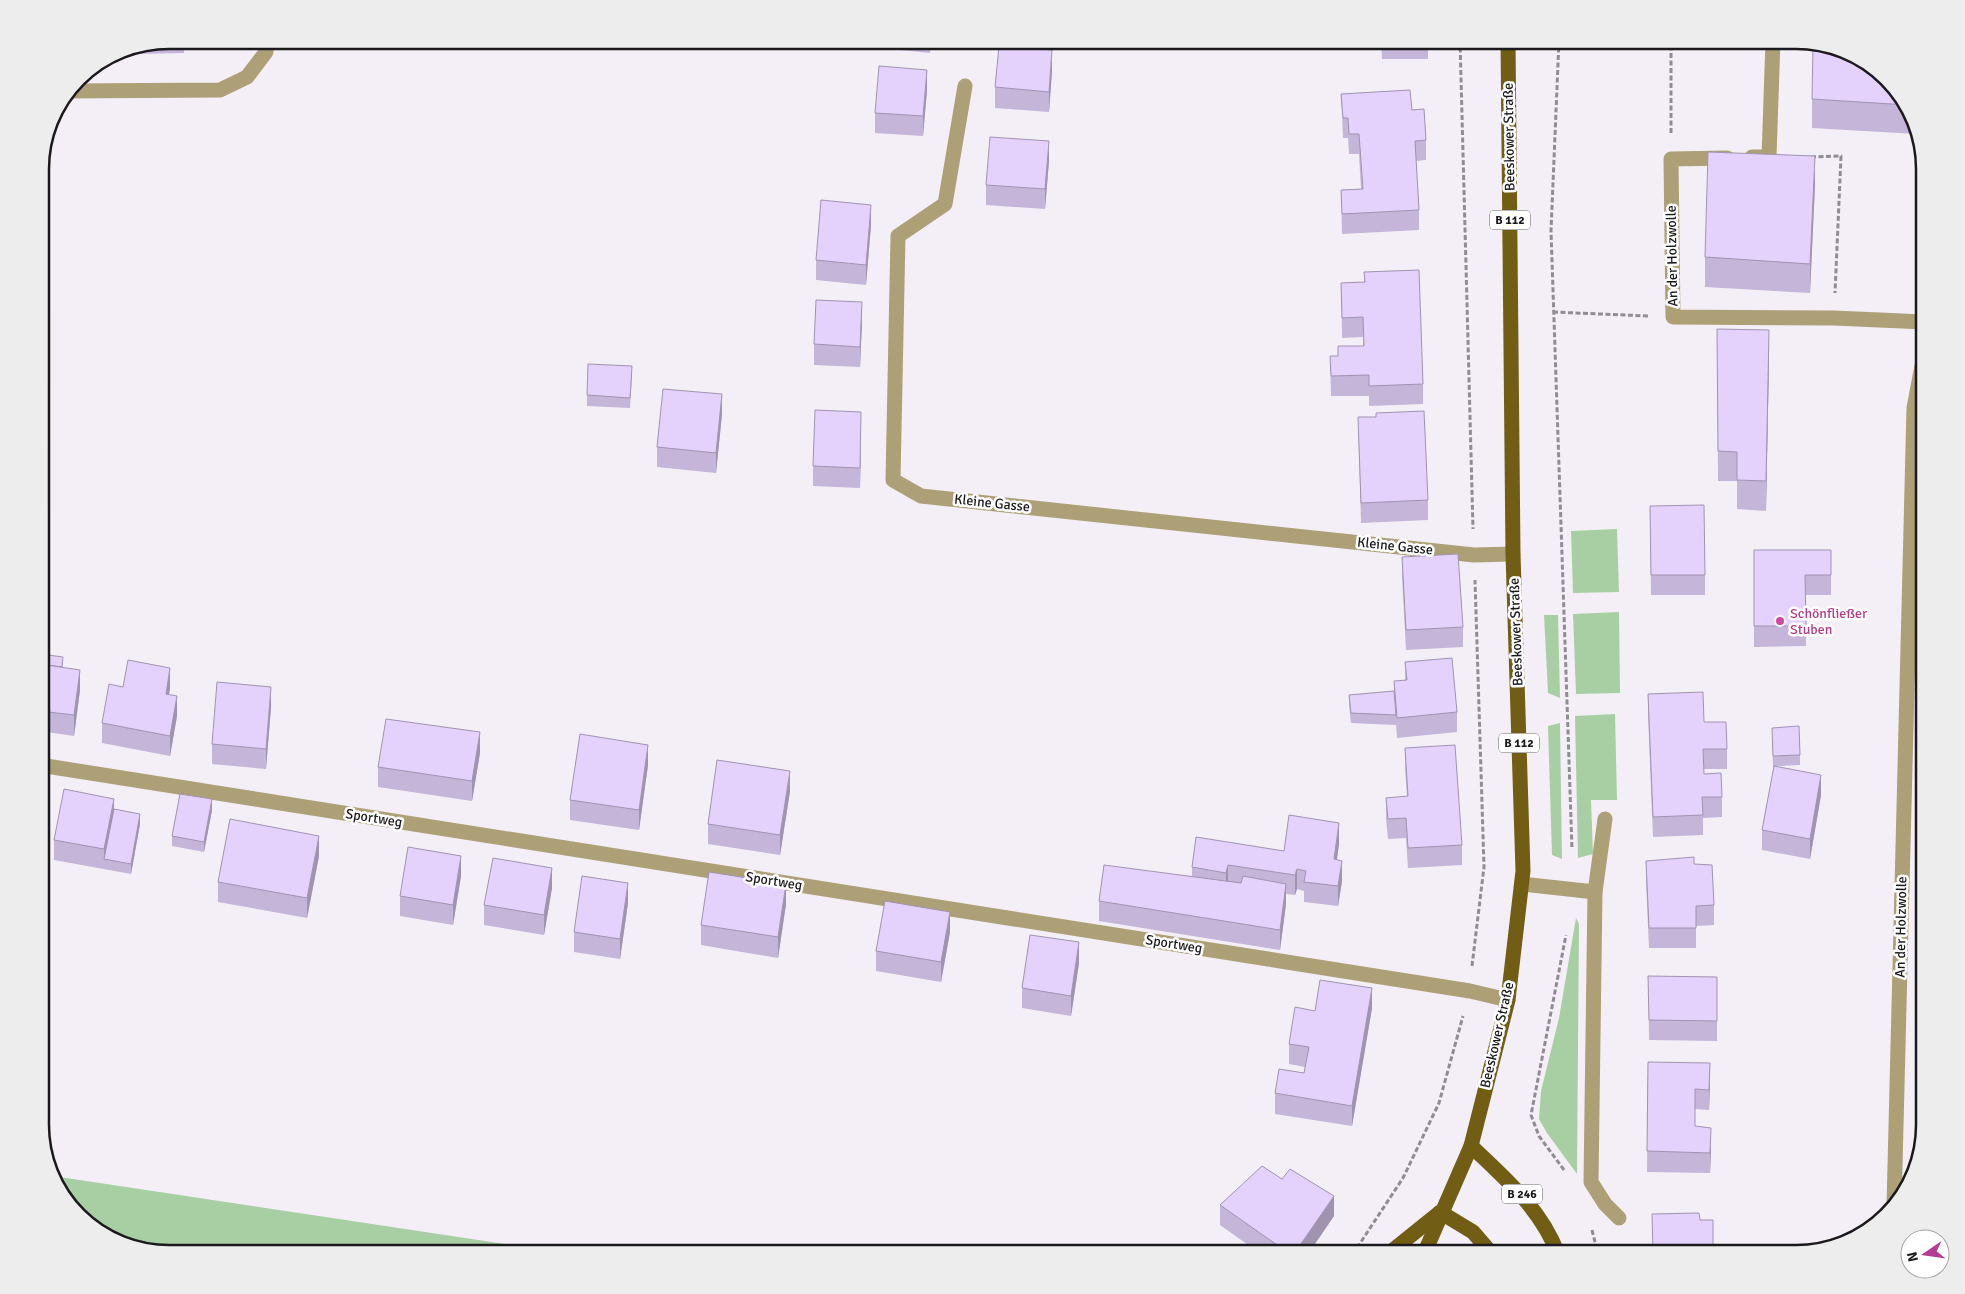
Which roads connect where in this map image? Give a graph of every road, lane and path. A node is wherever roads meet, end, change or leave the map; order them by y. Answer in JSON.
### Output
{"nodes":[{"id":1,"x":266,"y":49,"type":"edge"},
{"id":2,"x":1460,"y":49,"type":"edge"},
{"id":3,"x":1508,"y":49,"type":"edge"},
{"id":4,"x":1559,"y":49,"type":"edge"},
{"id":5,"x":1671,"y":49,"type":"edge"},
{"id":6,"x":1773,"y":49,"type":"edge"},
{"id":7,"x":965,"y":86,"type":"dead end"},
{"id":8,"x":78,"y":91,"type":"edge"},
{"id":9,"x":1769,"y":157,"type":"junction"},
{"id":10,"x":1671,"y":158,"type":"junction"},
{"id":11,"x":1554,"y":312,"type":"junction"},
{"id":12,"x":1673,"y":317,"type":"junction"},
{"id":13,"x":1834,"y":318,"type":"junction"},
{"id":14,"x":1916,"y":322,"type":"edge"},
{"id":15,"x":1916,"y":397,"type":"edge"},
{"id":16,"x":1513,"y":554,"type":"junction"},
{"id":17,"x":1474,"y":555,"type":"junction"},
{"id":18,"x":49,"y":766,"type":"edge"},
{"id":19,"x":1605,"y":819,"type":"dead end"},
{"id":20,"x":1522,"y":884,"type":"junction"},
{"id":21,"x":1570,"y":889,"type":"junction"},
{"id":22,"x":1594,"y":892,"type":"junction"},
{"id":23,"x":1470,"y":991,"type":"junction"},
{"id":24,"x":1508,"y":1000,"type":"junction"},
{"id":25,"x":1471,"y":1146,"type":"junction"},
{"id":26,"x":1568,"y":1175,"type":"dead end"},
{"id":27,"x":1894,"y":1194,"type":"edge"},
{"id":28,"x":1440,"y":1212,"type":"junction"},
{"id":29,"x":1619,"y":1218,"type":"dead end"},
{"id":30,"x":1589,"y":1224,"type":"dead end"},
{"id":31,"x":1359,"y":1245,"type":"edge"},
{"id":32,"x":1399,"y":1245,"type":"edge"},
{"id":33,"x":1427,"y":1245,"type":"edge"},
{"id":34,"x":1484,"y":1245,"type":"edge"},
{"id":35,"x":1553,"y":1245,"type":"edge"},
{"id":36,"x":1595,"y":1245,"type":"edge"}],
"edges":[{"from":1,"to":8,"type":"street"},
{"from":2,"to":17,"type":"path"},
{"from":3,"to":16,"type":"main road","name":"Beeskower Straße","number":"B 112"},
{"from":4,"to":11,"type":"path"},
{"from":5,"to":10,"type":"path"},
{"from":6,"to":9,"type":"street"},
{"from":7,"to":17,"type":"street","name":"Kleine Gasse"},
{"from":9,"to":10,"type":"street"},
{"from":9,"to":13,"type":"path"},
{"from":10,"to":12,"type":"street","name":"An der Holzwolle"},
{"from":11,"to":12,"type":"path"},
{"from":11,"to":21,"type":"path"},
{"from":12,"to":13,"type":"street","name":"An der Holzwolle"},
{"from":13,"to":14,"type":"street","name":"An der Holzwolle"},
{"from":15,"to":27,"type":"street","name":"An der Holzwolle"},
{"from":16,"to":17,"type":"street","name":"Kleine Gasse"},
{"from":16,"to":20,"type":"main road","name":"Beeskower Straße","number":"B 112"},
{"from":17,"to":23,"type":"path"},
{"from":18,"to":23,"type":"street","name":"Sportweg"},
{"from":19,"to":22,"type":"street"},
{"from":20,"to":21,"type":"street"},
{"from":20,"to":24,"type":"main road","name":"Beeskower Straße","number":"B 112"},
{"from":21,"to":22,"type":"street"},
{"from":21,"to":26,"type":"path"},
{"from":22,"to":29,"type":"street"},
{"from":23,"to":24,"type":"street","name":"Sportweg"},
{"from":23,"to":31,"type":"path"},
{"from":24,"to":25,"type":"main road","name":"Beeskower Straße","number":"B 112"},
{"from":25,"to":28,"type":"main road","name":"Beeskower Straße","number":"B 112"},
{"from":25,"to":35,"type":"main road","number":"B 246"},
{"from":28,"to":32,"type":"main road","number":"B 112"},
{"from":28,"to":33,"type":"main road","number":"B 112"},
{"from":28,"to":34,"type":"main road"},
{"from":30,"to":36,"type":"path"}]}
